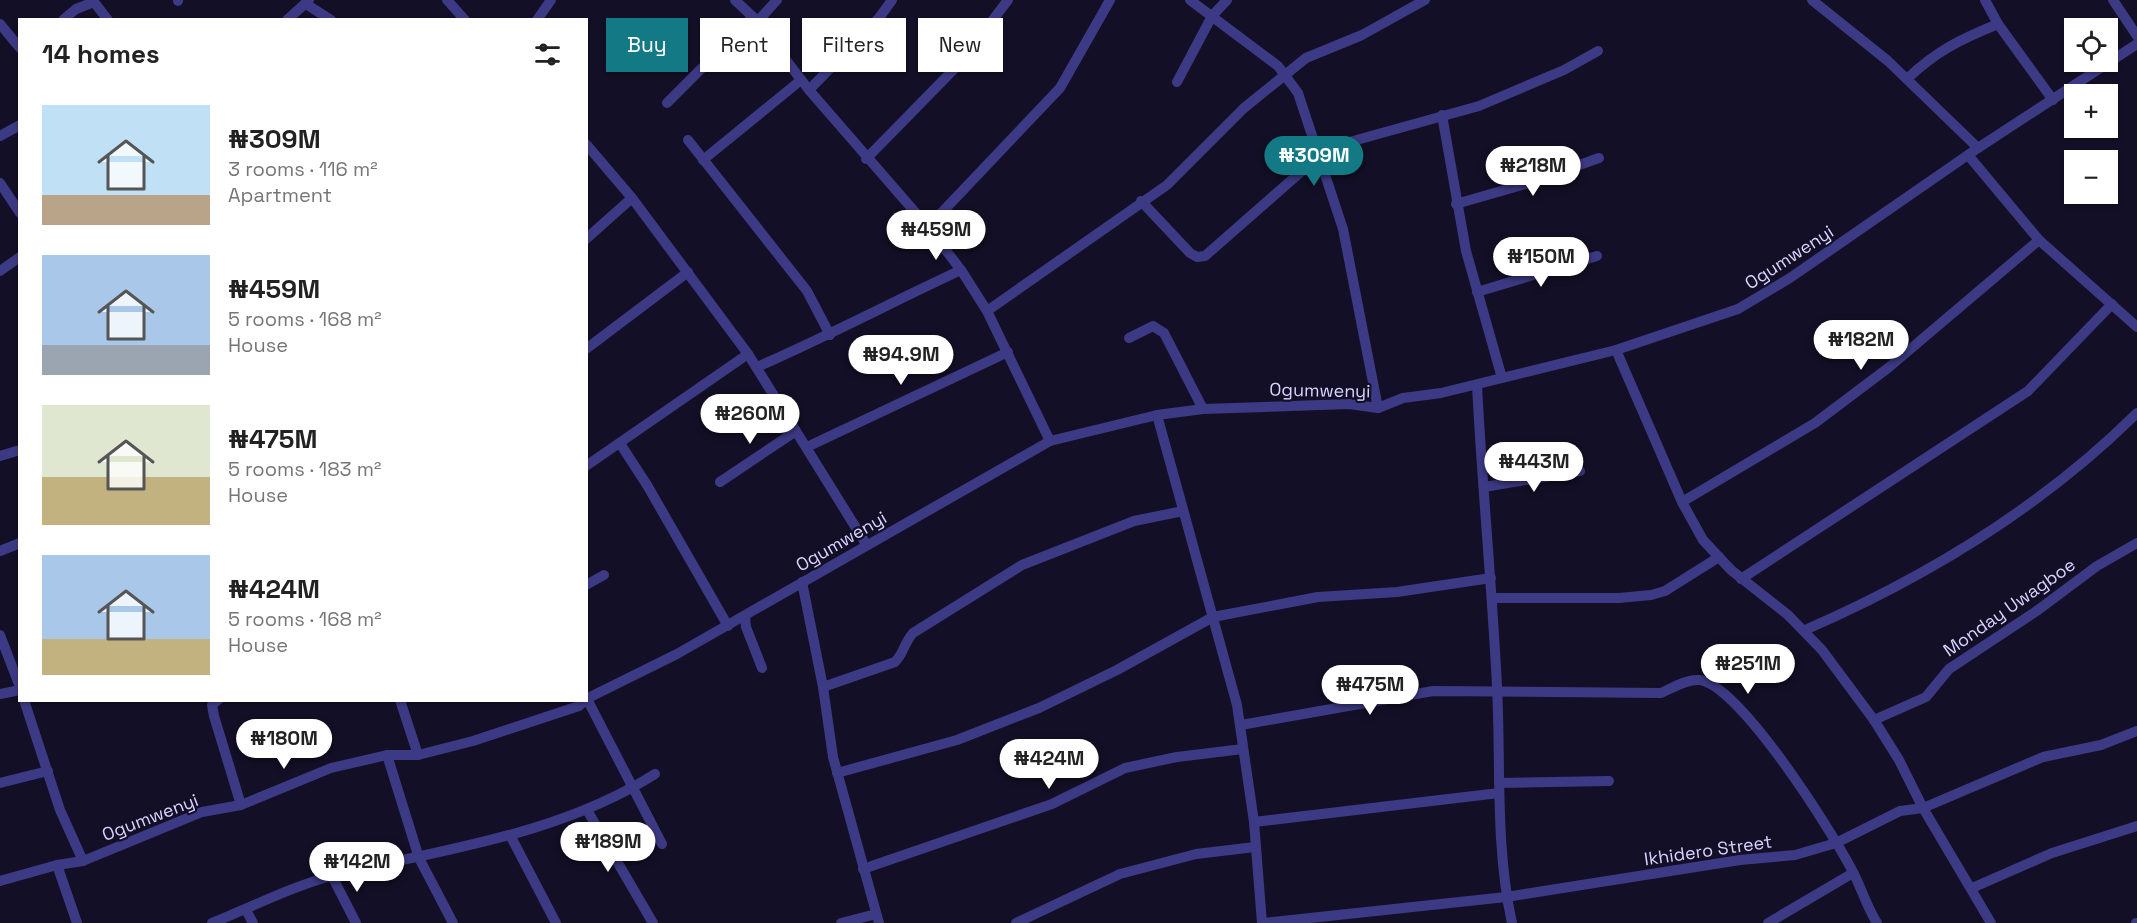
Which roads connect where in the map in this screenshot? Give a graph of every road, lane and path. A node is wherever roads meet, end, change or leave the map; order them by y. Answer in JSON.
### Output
{"nodes":[{"id":1,"x":447,"y":0,"type":"edge"},
{"id":2,"x":551,"y":0,"type":"edge"},
{"id":3,"x":735,"y":0,"type":"edge"},
{"id":4,"x":777,"y":0,"type":"edge"},
{"id":5,"x":892,"y":0,"type":"edge"},
{"id":6,"x":1008,"y":0,"type":"edge"},
{"id":7,"x":1110,"y":0,"type":"edge"},
{"id":8,"x":1190,"y":0,"type":"edge"},
{"id":9,"x":1227,"y":0,"type":"edge"},
{"id":10,"x":1425,"y":0,"type":"edge"},
{"id":11,"x":1812,"y":0,"type":"edge"},
{"id":12,"x":1985,"y":0,"type":"edge"},
{"id":13,"x":2113,"y":0,"type":"edge"},
{"id":14,"x":308,"y":2,"type":"edge"},
{"id":15,"x":1212,"y":16,"type":"junction"},
{"id":16,"x":65,"y":18,"type":"edge"},
{"id":17,"x":106,"y":18,"type":"edge"},
{"id":18,"x":289,"y":18,"type":"edge"},
{"id":19,"x":328,"y":18,"type":"edge"},
{"id":20,"x":463,"y":18,"type":"edge"},
{"id":21,"x":538,"y":18,"type":"edge"},
{"id":22,"x":753,"y":18,"type":"edge"},
{"id":23,"x":757,"y":18,"type":"edge"},
{"id":24,"x":0,"y":24,"type":"edge"},
{"id":25,"x":1998,"y":24,"type":"junction"},
{"id":26,"x":2137,"y":36,"type":"edge"},
{"id":27,"x":2137,"y":44,"type":"edge"},
{"id":28,"x":18,"y":46,"type":"edge"},
{"id":29,"x":1598,"y":51,"type":"dead end"},
{"id":30,"x":790,"y":66,"type":"edge"},
{"id":31,"x":700,"y":72,"type":"edge"},
{"id":32,"x":1285,"y":73,"type":"junction"},
{"id":33,"x":1907,"y":79,"type":"junction"},
{"id":34,"x":801,"y":80,"type":"junction"},
{"id":35,"x":1177,"y":82,"type":"dead end"},
{"id":36,"x":809,"y":90,"type":"junction"},
{"id":37,"x":2053,"y":100,"type":"junction"},
{"id":38,"x":667,"y":103,"type":"dead end"},
{"id":39,"x":1442,"y":115,"type":"junction"},
{"id":40,"x":18,"y":126,"type":"edge"},
{"id":41,"x":0,"y":136,"type":"edge"},
{"id":42,"x":688,"y":140,"type":"dead end"},
{"id":43,"x":588,"y":146,"type":"edge"},
{"id":44,"x":1978,"y":148,"type":"junction"},
{"id":45,"x":1318,"y":154,"type":"junction"},
{"id":46,"x":1968,"y":155,"type":"junction"},
{"id":47,"x":1599,"y":158,"type":"dead end"},
{"id":48,"x":866,"y":159,"type":"junction"},
{"id":49,"x":703,"y":160,"type":"junction"},
{"id":50,"x":0,"y":183,"type":"edge"},
{"id":51,"x":632,"y":198,"type":"junction"},
{"id":52,"x":1141,"y":201,"type":"junction"},
{"id":53,"x":1456,"y":204,"type":"junction"},
{"id":54,"x":18,"y":210,"type":"edge"},
{"id":55,"x":928,"y":227,"type":"junction"},
{"id":56,"x":588,"y":237,"type":"edge"},
{"id":57,"x":2039,"y":240,"type":"junction"},
{"id":58,"x":1597,"y":256,"type":"dead end"},
{"id":59,"x":18,"y":258,"type":"edge"},
{"id":60,"x":961,"y":270,"type":"junction"},
{"id":61,"x":0,"y":271,"type":"edge"},
{"id":62,"x":688,"y":272,"type":"junction"},
{"id":63,"x":1477,"y":292,"type":"junction"},
{"id":64,"x":2112,"y":304,"type":"junction"},
{"id":65,"x":987,"y":311,"type":"junction"},
{"id":66,"x":2137,"y":327,"type":"edge"},
{"id":67,"x":830,"y":335,"type":"junction"},
{"id":68,"x":1129,"y":338,"type":"dead end"},
{"id":69,"x":588,"y":347,"type":"edge"},
{"id":70,"x":1616,"y":350,"type":"junction"},
{"id":71,"x":1008,"y":352,"type":"junction"},
{"id":72,"x":748,"y":354,"type":"junction"},
{"id":73,"x":757,"y":367,"type":"junction"},
{"id":74,"x":1502,"y":378,"type":"junction"},
{"id":75,"x":1477,"y":385,"type":"junction"},
{"id":76,"x":1378,"y":408,"type":"junction"},
{"id":77,"x":1203,"y":409,"type":"junction"},
{"id":78,"x":2137,"y":413,"type":"edge"},
{"id":79,"x":1157,"y":415,"type":"junction"},
{"id":80,"x":796,"y":431,"type":"junction"},
{"id":81,"x":1050,"y":441,"type":"junction"},
{"id":82,"x":621,"y":445,"type":"junction"},
{"id":83,"x":807,"y":447,"type":"junction"},
{"id":84,"x":18,"y":451,"type":"edge"},
{"id":85,"x":0,"y":456,"type":"edge"},
{"id":86,"x":588,"y":465,"type":"edge"},
{"id":87,"x":1580,"y":471,"type":"dead end"},
{"id":88,"x":720,"y":482,"type":"dead end"},
{"id":89,"x":1484,"y":488,"type":"junction"},
{"id":90,"x":1682,"y":502,"type":"junction"},
{"id":91,"x":1184,"y":511,"type":"junction"},
{"id":92,"x":2137,"y":543,"type":"edge"},
{"id":93,"x":18,"y":544,"type":"edge"},
{"id":94,"x":866,"y":544,"type":"junction"},
{"id":95,"x":0,"y":551,"type":"edge"},
{"id":96,"x":1719,"y":557,"type":"junction"},
{"id":97,"x":604,"y":575,"type":"dead end"},
{"id":98,"x":1491,"y":578,"type":"junction"},
{"id":99,"x":1741,"y":579,"type":"junction"},
{"id":100,"x":802,"y":582,"type":"junction"},
{"id":101,"x":588,"y":584,"type":"edge"},
{"id":102,"x":1492,"y":598,"type":"junction"},
{"id":103,"x":745,"y":616,"type":"junction"},
{"id":104,"x":1213,"y":617,"type":"junction"},
{"id":105,"x":728,"y":626,"type":"junction"},
{"id":106,"x":1805,"y":630,"type":"junction"},
{"id":107,"x":0,"y":635,"type":"edge"},
{"id":108,"x":762,"y":668,"type":"dead end"},
{"id":109,"x":18,"y":684,"type":"edge"},
{"id":110,"x":823,"y":687,"type":"junction"},
{"id":111,"x":18,"y":690,"type":"edge"},
{"id":112,"x":1497,"y":690,"type":"junction"},
{"id":113,"x":0,"y":694,"type":"edge"},
{"id":114,"x":588,"y":698,"type":"edge"},
{"id":115,"x":25,"y":702,"type":"edge"},
{"id":116,"x":213,"y":702,"type":"edge"},
{"id":117,"x":401,"y":702,"type":"edge"},
{"id":118,"x":580,"y":702,"type":"edge"},
{"id":119,"x":584,"y":702,"type":"edge"},
{"id":120,"x":1874,"y":720,"type":"junction"},
{"id":121,"x":1241,"y":725,"type":"junction"},
{"id":122,"x":2137,"y":731,"type":"edge"},
{"id":123,"x":1244,"y":749,"type":"junction"},
{"id":124,"x":387,"y":755,"type":"junction"},
{"id":125,"x":418,"y":755,"type":"junction"},
{"id":126,"x":48,"y":771,"type":"junction"},
{"id":127,"x":837,"y":772,"type":"junction"},
{"id":128,"x":655,"y":774,"type":"dead end"},
{"id":129,"x":1609,"y":781,"type":"dead end"},
{"id":130,"x":0,"y":783,"type":"edge"},
{"id":131,"x":1499,"y":788,"type":"junction"},
{"id":132,"x":632,"y":789,"type":"junction"},
{"id":133,"x":241,"y":805,"type":"junction"},
{"id":134,"x":1923,"y":808,"type":"junction"},
{"id":135,"x":587,"y":810,"type":"junction"},
{"id":136,"x":1254,"y":822,"type":"junction"},
{"id":137,"x":2137,"y":826,"type":"edge"},
{"id":138,"x":510,"y":836,"type":"junction"},
{"id":139,"x":1836,"y":843,"type":"junction"},
{"id":140,"x":662,"y":844,"type":"dead end"},
{"id":141,"x":1255,"y":847,"type":"junction"},
{"id":142,"x":419,"y":858,"type":"junction"},
{"id":143,"x":82,"y":861,"type":"junction"},
{"id":144,"x":57,"y":865,"type":"junction"},
{"id":145,"x":863,"y":869,"type":"junction"},
{"id":146,"x":1853,"y":873,"type":"junction"},
{"id":147,"x":332,"y":876,"type":"junction"},
{"id":148,"x":0,"y":881,"type":"edge"},
{"id":149,"x":1972,"y":888,"type":"junction"},
{"id":150,"x":1506,"y":897,"type":"junction"},
{"id":151,"x":246,"y":910,"type":"junction"},
{"id":152,"x":878,"y":918,"type":"edge"},
{"id":153,"x":77,"y":923,"type":"edge"},
{"id":154,"x":212,"y":923,"type":"edge"},
{"id":155,"x":253,"y":923,"type":"edge"},
{"id":156,"x":356,"y":923,"type":"edge"},
{"id":157,"x":453,"y":923,"type":"edge"},
{"id":158,"x":556,"y":923,"type":"edge"},
{"id":159,"x":653,"y":923,"type":"edge"},
{"id":160,"x":841,"y":923,"type":"edge"},
{"id":161,"x":1016,"y":923,"type":"edge"},
{"id":162,"x":1263,"y":923,"type":"edge"},
{"id":163,"x":1512,"y":923,"type":"edge"},
{"id":164,"x":1768,"y":923,"type":"edge"},
{"id":165,"x":1877,"y":923,"type":"edge"},
{"id":166,"x":1991,"y":923,"type":"edge"}],
"edges":[{"from":1,"to":20,"type":"street"},
{"from":2,"to":21,"type":"street"},
{"from":3,"to":22,"type":"street"},
{"from":4,"to":23,"type":"street"},
{"from":5,"to":36,"type":"street"},
{"from":6,"to":48,"type":"street"},
{"from":7,"to":55,"type":"street"},
{"from":8,"to":15,"type":"street"},
{"from":9,"to":15,"type":"street"},
{"from":10,"to":32,"type":"street"},
{"from":11,"to":33,"type":"street"},
{"from":12,"to":25,"type":"street"},
{"from":13,"to":26,"type":"street"},
{"from":14,"to":18,"type":"street"},
{"from":14,"to":19,"type":"street"},
{"from":15,"to":32,"type":"street"},
{"from":15,"to":35,"type":"street"},
{"from":16,"to":17,"type":"street"},
{"from":24,"to":28,"type":"street"},
{"from":25,"to":33,"type":"street"},
{"from":25,"to":37,"type":"street"},
{"from":27,"to":37,"type":"street","name":"Ogumwenyi"},
{"from":29,"to":39,"type":"street"},
{"from":30,"to":34,"type":"street"},
{"from":31,"to":38,"type":"street"},
{"from":32,"to":45,"type":"street"},
{"from":32,"to":52,"type":"street"},
{"from":33,"to":44,"type":"street"},
{"from":34,"to":36,"type":"street"},
{"from":34,"to":49,"type":"street"},
{"from":36,"to":48,"type":"street"},
{"from":37,"to":44,"type":"street","name":"Ogumwenyi"},
{"from":39,"to":45,"type":"street"},
{"from":39,"to":53,"type":"street"},
{"from":40,"to":41,"type":"street"},
{"from":42,"to":49,"type":"street"},
{"from":43,"to":51,"type":"street"},
{"from":44,"to":46,"type":"street","name":"Ogumwenyi"},
{"from":45,"to":52,"type":"street"},
{"from":45,"to":76,"type":"street"},
{"from":46,"to":57,"type":"street"},
{"from":46,"to":70,"type":"street","name":"Ogumwenyi"},
{"from":47,"to":53,"type":"street"},
{"from":48,"to":55,"type":"street"},
{"from":49,"to":67,"type":"street"},
{"from":50,"to":54,"type":"street"},
{"from":51,"to":56,"type":"street"},
{"from":51,"to":62,"type":"street"},
{"from":52,"to":65,"type":"street"},
{"from":53,"to":63,"type":"street"},
{"from":55,"to":60,"type":"street"},
{"from":57,"to":64,"type":"street"},
{"from":57,"to":90,"type":"street"},
{"from":58,"to":63,"type":"street"},
{"from":59,"to":61,"type":"street"},
{"from":60,"to":65,"type":"street"},
{"from":60,"to":67,"type":"street"},
{"from":62,"to":69,"type":"street"},
{"from":62,"to":72,"type":"street"},
{"from":63,"to":74,"type":"street"},
{"from":64,"to":66,"type":"street"},
{"from":64,"to":99,"type":"street"},
{"from":65,"to":71,"type":"street"},
{"from":67,"to":73,"type":"street"},
{"from":68,"to":77,"type":"street"},
{"from":70,"to":74,"type":"street","name":"Ogumwenyi"},
{"from":70,"to":90,"type":"street"},
{"from":71,"to":81,"type":"street"},
{"from":71,"to":83,"type":"street"},
{"from":72,"to":73,"type":"street"},
{"from":72,"to":82,"type":"street"},
{"from":73,"to":80,"type":"street"},
{"from":74,"to":75,"type":"street","name":"Ogumwenyi"},
{"from":75,"to":76,"type":"street","name":"Ogumwenyi"},
{"from":75,"to":89,"type":"street"},
{"from":76,"to":77,"type":"street","name":"Ogumwenyi"},
{"from":77,"to":79,"type":"street","name":"Ogumwenyi"},
{"from":78,"to":106,"type":"street"},
{"from":79,"to":81,"type":"street","name":"Ogumwenyi"},
{"from":79,"to":91,"type":"street"},
{"from":80,"to":83,"type":"street"},
{"from":80,"to":88,"type":"street"},
{"from":81,"to":94,"type":"street","name":"Ogumwenyi"},
{"from":82,"to":86,"type":"street"},
{"from":82,"to":105,"type":"street"},
{"from":83,"to":94,"type":"street"},
{"from":84,"to":85,"type":"street"},
{"from":87,"to":89,"type":"street"},
{"from":89,"to":98,"type":"street"},
{"from":90,"to":96,"type":"street"},
{"from":91,"to":104,"type":"street"},
{"from":91,"to":110,"type":"street"},
{"from":92,"to":120,"type":"street","name":"Monday Uwagboe"},
{"from":93,"to":95,"type":"street"},
{"from":94,"to":100,"type":"street","name":"Ogumwenyi"},
{"from":96,"to":99,"type":"street"},
{"from":96,"to":102,"type":"street"},
{"from":97,"to":101,"type":"street"},
{"from":98,"to":102,"type":"street"},
{"from":98,"to":104,"type":"street"},
{"from":99,"to":106,"type":"street"},
{"from":100,"to":103,"type":"street","name":"Ogumwenyi"},
{"from":100,"to":110,"type":"street"},
{"from":102,"to":112,"type":"street"},
{"from":103,"to":105,"type":"street","name":"Ogumwenyi"},
{"from":103,"to":108,"type":"street"},
{"from":104,"to":121,"type":"street"},
{"from":104,"to":127,"type":"street"},
{"from":105,"to":114,"type":"street","name":"Ogumwenyi"},
{"from":106,"to":120,"type":"street"},
{"from":107,"to":109,"type":"street"},
{"from":110,"to":127,"type":"street"},
{"from":111,"to":113,"type":"street"},
{"from":112,"to":121,"type":"street"},
{"from":112,"to":131,"type":"street"},
{"from":112,"to":139,"type":"street"},
{"from":115,"to":126,"type":"street"},
{"from":116,"to":133,"type":"street"},
{"from":117,"to":125,"type":"street"},
{"from":118,"to":125,"type":"street","name":"Ogumwenyi"},
{"from":119,"to":132,"type":"street"},
{"from":120,"to":134,"type":"street"},
{"from":121,"to":123,"type":"street"},
{"from":122,"to":134,"type":"street","name":"Ikhidero Street"},
{"from":123,"to":136,"type":"street"},
{"from":123,"to":145,"type":"street"},
{"from":124,"to":125,"type":"street","name":"Ogumwenyi"},
{"from":124,"to":133,"type":"street","name":"Ogumwenyi"},
{"from":124,"to":142,"type":"street"},
{"from":126,"to":130,"type":"street"},
{"from":126,"to":143,"type":"street"},
{"from":127,"to":145,"type":"street"},
{"from":128,"to":132,"type":"street"},
{"from":129,"to":131,"type":"street"},
{"from":131,"to":136,"type":"street"},
{"from":131,"to":150,"type":"street"},
{"from":132,"to":135,"type":"street"},
{"from":132,"to":140,"type":"street"},
{"from":133,"to":143,"type":"street","name":"Ogumwenyi"},
{"from":134,"to":139,"type":"street","name":"Ikhidero Street"},
{"from":134,"to":149,"type":"street"},
{"from":135,"to":138,"type":"street"},
{"from":135,"to":159,"type":"street"},
{"from":136,"to":141,"type":"street"},
{"from":137,"to":149,"type":"street"},
{"from":138,"to":142,"type":"street"},
{"from":138,"to":158,"type":"street"},
{"from":139,"to":146,"type":"street"},
{"from":139,"to":150,"type":"street","name":"Ikhidero Street"},
{"from":141,"to":161,"type":"street"},
{"from":141,"to":162,"type":"street"},
{"from":142,"to":147,"type":"street"},
{"from":142,"to":157,"type":"street"},
{"from":143,"to":144,"type":"street","name":"Ogumwenyi"},
{"from":144,"to":148,"type":"street","name":"Ogumwenyi"},
{"from":144,"to":153,"type":"street"},
{"from":145,"to":152,"type":"street"},
{"from":146,"to":164,"type":"street"},
{"from":146,"to":165,"type":"street"},
{"from":147,"to":151,"type":"street"},
{"from":147,"to":156,"type":"street"},
{"from":149,"to":166,"type":"street"},
{"from":150,"to":162,"type":"street","name":"Ikhidero Street"},
{"from":150,"to":163,"type":"street"},
{"from":151,"to":154,"type":"street"},
{"from":151,"to":155,"type":"street"},
{"from":152,"to":160,"type":"street"}]}
